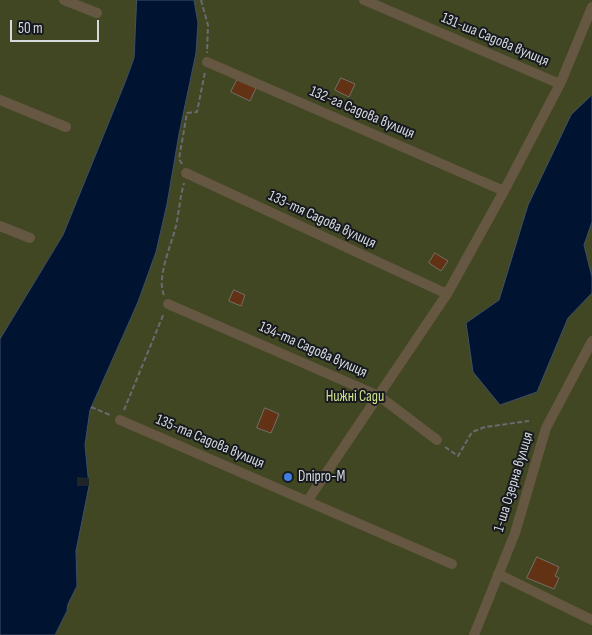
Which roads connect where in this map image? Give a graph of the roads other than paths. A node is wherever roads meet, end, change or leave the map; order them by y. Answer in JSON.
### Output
{"nodes":[{"id":1,"x":64,"y":0,"type":"edge"},
{"id":2,"x":364,"y":0,"type":"edge"},
{"id":3,"x":592,"y":7,"type":"edge"},
{"id":4,"x":97,"y":14,"type":"dead end"},
{"id":5,"x":207,"y":62,"type":"road end"},
{"id":6,"x":560,"y":84,"type":"junction"},
{"id":7,"x":0,"y":100,"type":"edge"},
{"id":8,"x":66,"y":127,"type":"dead end"},
{"id":9,"x":186,"y":173,"type":"road end"},
{"id":10,"x":504,"y":191,"type":"junction"},
{"id":11,"x":0,"y":226,"type":"edge"},
{"id":12,"x":30,"y":238,"type":"dead end"},
{"id":13,"x":447,"y":294,"type":"junction"},
{"id":14,"x":168,"y":304,"type":"road end"},
{"id":15,"x":592,"y":341,"type":"edge"},
{"id":16,"x":379,"y":396,"type":"junction"},
{"id":17,"x":120,"y":420,"type":"road end"},
{"id":18,"x":437,"y":440,"type":"road end"},
{"id":19,"x":308,"y":500,"type":"junction"},
{"id":20,"x":452,"y":564,"type":"dead end"},
{"id":21,"x":498,"y":574,"type":"junction"},
{"id":22,"x":592,"y":620,"type":"edge"},
{"id":23,"x":474,"y":635,"type":"edge"}],
"edges":[{"from":1,"to":4,"type":"street"},
{"from":2,"to":6,"type":"street","name":"131-ша Садова вулиця"},
{"from":3,"to":6,"type":"street"},
{"from":5,"to":10,"type":"street","name":"132-га Садова вулиця"},
{"from":6,"to":10,"type":"street"},
{"from":7,"to":8,"type":"street"},
{"from":9,"to":13,"type":"street","name":"133-тя Садова вулиця"},
{"from":10,"to":13,"type":"street"},
{"from":11,"to":12,"type":"street"},
{"from":13,"to":16,"type":"street"},
{"from":14,"to":16,"type":"street","name":"134-та Садова вулиця"},
{"from":15,"to":21,"type":"street","name":"1-ша Озерна вулиця"},
{"from":16,"to":18,"type":"street","name":"134-та Садова вулиця"},
{"from":16,"to":19,"type":"street"},
{"from":17,"to":19,"type":"street","name":"135-та Садова вулиця"},
{"from":19,"to":20,"type":"street","name":"135-та Садова вулиця"},
{"from":21,"to":22,"type":"street"},
{"from":21,"to":23,"type":"street","name":"1-ша Озерна вулиця"}]}
